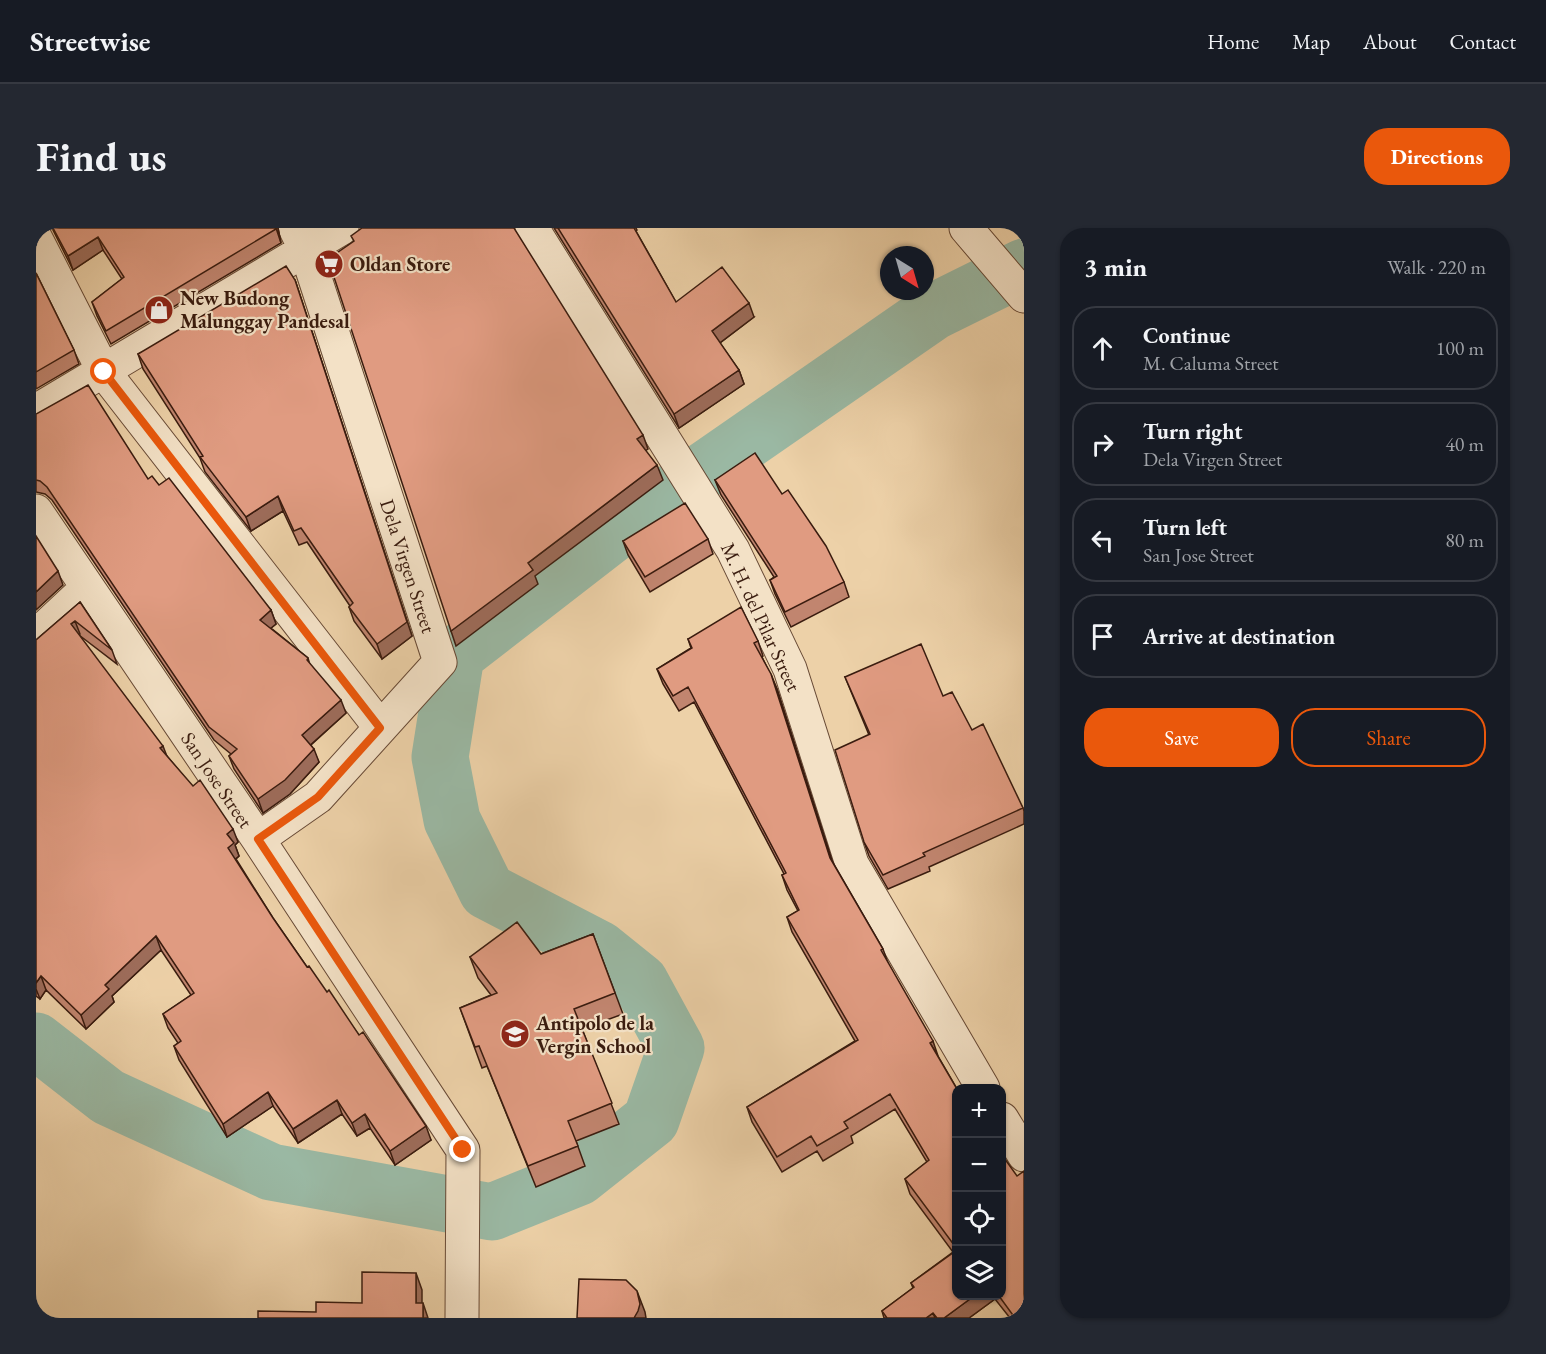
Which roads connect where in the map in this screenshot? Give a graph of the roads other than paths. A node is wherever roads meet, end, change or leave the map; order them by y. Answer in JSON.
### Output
{"nodes":[{"id":1,"x":342,"y":228,"type":"edge"},
{"id":2,"x":532,"y":228,"type":"edge"},
{"id":3,"x":966,"y":228,"type":"edge"},
{"id":4,"x":36,"y":239,"type":"edge"},
{"id":5,"x":300,"y":240,"type":"edge"},
{"id":6,"x":1024,"y":295,"type":"edge"},
{"id":7,"x":104,"y":372,"type":"junction"},
{"id":8,"x":36,"y":411,"type":"edge"},
{"id":9,"x":36,"y":511,"type":"edge"},
{"id":10,"x":86,"y":588,"type":"junction"},
{"id":11,"x":36,"y":636,"type":"edge"},
{"id":12,"x":380,"y":728,"type":"junction"},
{"id":13,"x":258,"y":839,"type":"junction"},
{"id":14,"x":980,"y":1084,"type":"edge"},
{"id":15,"x":1006,"y":1126,"type":"edge"},
{"id":16,"x":1024,"y":1155,"type":"edge"},
{"id":17,"x":462,"y":1318,"type":"edge"}],
"edges":[{"from":1,"to":5,"type":"street"},
{"from":2,"to":14,"type":"street","name":"M. H. del Pilar Street"},
{"from":3,"to":6,"type":"street"},
{"from":4,"to":7,"type":"street"},
{"from":5,"to":7,"type":"street"},
{"from":5,"to":12,"type":"street","name":"Dela Virgen Street"},
{"from":7,"to":8,"type":"street"},
{"from":7,"to":12,"type":"street"},
{"from":9,"to":10,"type":"street","name":"San Jose Street"},
{"from":10,"to":11,"type":"street"},
{"from":10,"to":13,"type":"street","name":"San Jose Street"},
{"from":12,"to":13,"type":"street","name":"Dela Virgen Street"},
{"from":13,"to":17,"type":"street","name":"San Jose Street"},
{"from":15,"to":16,"type":"street"}]}
